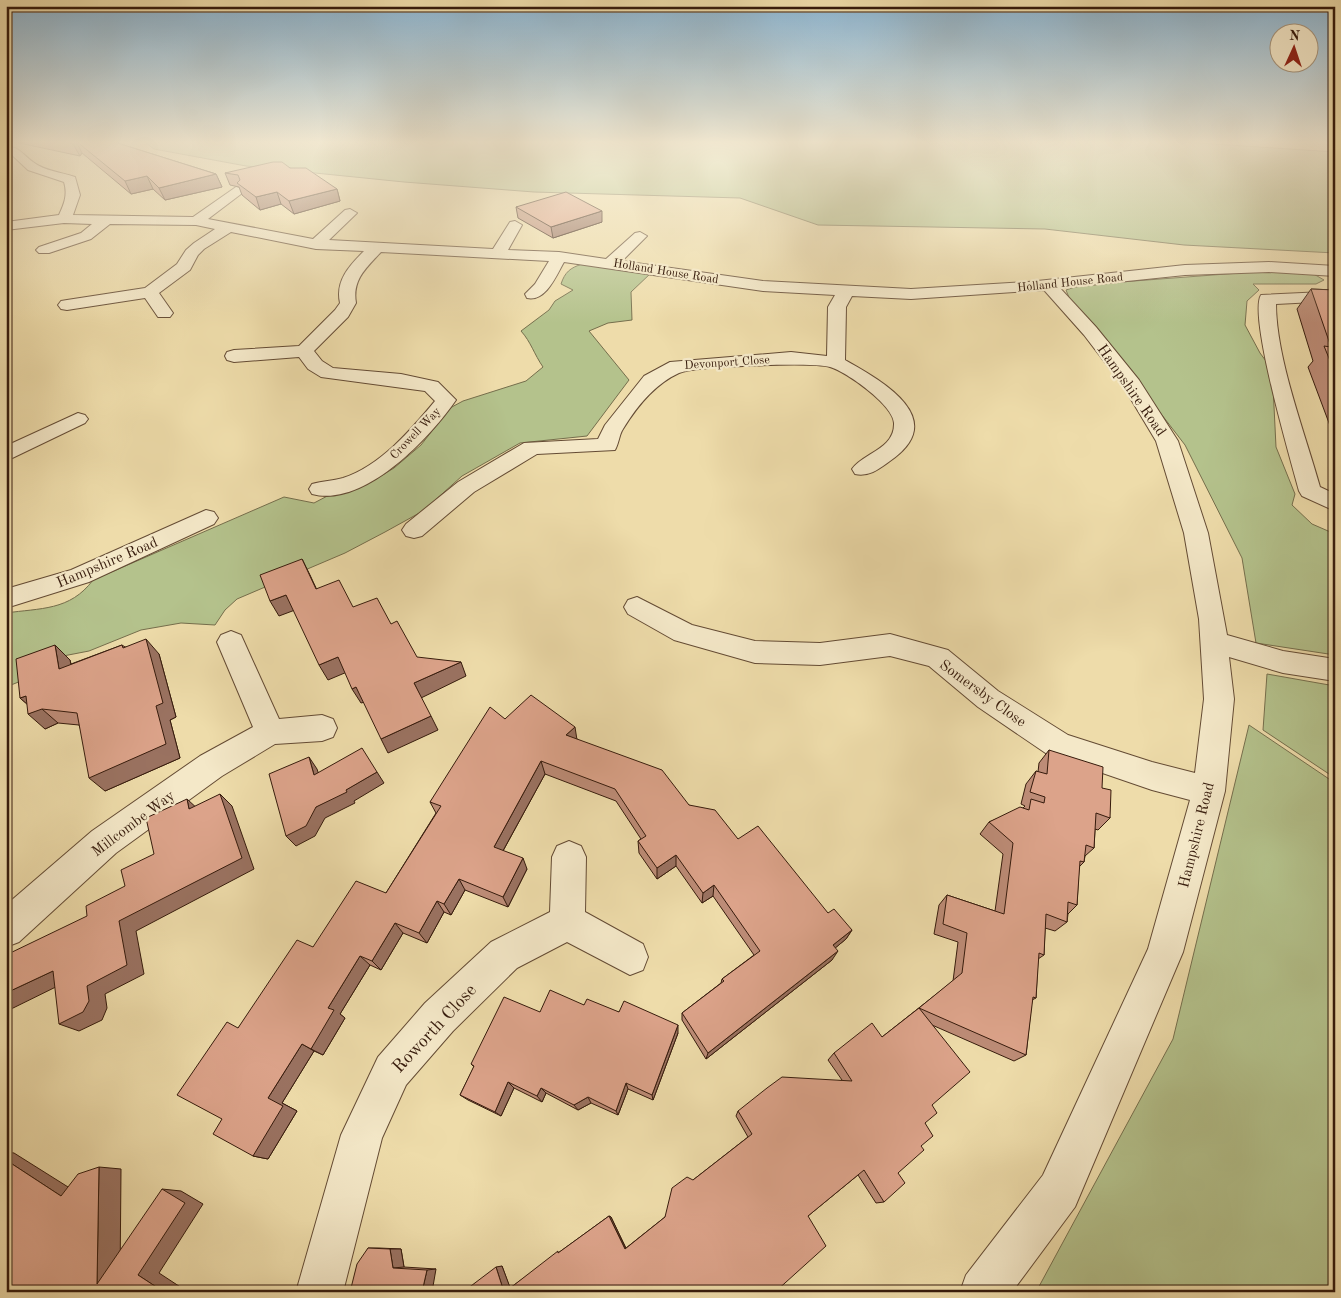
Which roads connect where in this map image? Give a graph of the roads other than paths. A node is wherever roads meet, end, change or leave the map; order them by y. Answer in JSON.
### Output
{"nodes":[{"id":1,"x":71,"y":202,"type":"edge"},
{"id":2,"x":221,"y":202,"type":"edge"},
{"id":3,"x":350,"y":213,"type":"dead end"},
{"id":4,"x":107,"y":219,"type":"junction"},
{"id":5,"x":64,"y":220,"type":"junction"},
{"id":6,"x":196,"y":221,"type":"junction"},
{"id":7,"x":515,"y":225,"type":"dead end"},
{"id":8,"x":6,"y":226,"type":"edge"},
{"id":9,"x":229,"y":227,"type":"junction"},
{"id":10,"x":640,"y":236,"type":"dead end"},
{"id":11,"x":316,"y":244,"type":"junction"},
{"id":12,"x":376,"y":248,"type":"junction"},
{"id":13,"x":44,"y":250,"type":"dead end"},
{"id":14,"x":498,"y":254,"type":"junction"},
{"id":15,"x":559,"y":257,"type":"junction"},
{"id":16,"x":611,"y":263,"type":"junction"},
{"id":17,"x":1332,"y":274,"type":"edge"},
{"id":18,"x":1048,"y":285,"type":"junction"},
{"id":19,"x":846,"y":291,"type":"junction"},
{"id":20,"x":150,"y":292,"type":"junction"},
{"id":21,"x":1335,"y":292,"type":"edge"},
{"id":22,"x":533,"y":294,"type":"dead end"},
{"id":23,"x":67,"y":305,"type":"dead end"},
{"id":24,"x":164,"y":313,"type":"dead end"},
{"id":25,"x":304,"y":351,"type":"junction"},
{"id":26,"x":234,"y":356,"type":"dead end"},
{"id":27,"x":836,"y":362,"type":"junction"},
{"id":28,"x":78,"y":419,"type":"dead end"},
{"id":29,"x":6,"y":454,"type":"edge"},
{"id":30,"x":863,"y":469,"type":"dead end"},
{"id":31,"x":320,"y":488,"type":"dead end"},
{"id":32,"x":1335,"y":504,"type":"edge"},
{"id":33,"x":206,"y":518,"type":"dead end"},
{"id":34,"x":414,"y":530,"type":"dead end"},
{"id":35,"x":6,"y":600,"type":"edge"},
{"id":36,"x":637,"y":607,"type":"dead end"},
{"id":37,"x":231,"y":642,"type":"dead end"},
{"id":38,"x":1213,"y":642,"type":"junction"},
{"id":39,"x":1335,"y":670,"type":"edge"},
{"id":40,"x":322,"y":728,"type":"dead end"},
{"id":41,"x":270,"y":732,"type":"junction"},
{"id":42,"x":1209,"y":791,"type":"junction"},
{"id":43,"x":569,"y":857,"type":"dead end"},
{"id":44,"x":567,"y":922,"type":"junction"},
{"id":45,"x":6,"y":929,"type":"edge"},
{"id":46,"x":630,"y":957,"type":"dead end"},
{"id":47,"x":319,"y":1292,"type":"edge"},
{"id":48,"x":983,"y":1292,"type":"edge"}],
"edges":[{"from":1,"to":5,"type":"street"},
{"from":2,"to":6,"type":"street"},
{"from":3,"to":11,"type":"street"},
{"from":4,"to":5,"type":"street","name":"Holland House Road"},
{"from":4,"to":6,"type":"street","name":"Holland House Road"},
{"from":4,"to":13,"type":"street"},
{"from":5,"to":8,"type":"street","name":"Holland House Road"},
{"from":6,"to":9,"type":"street","name":"Holland House Road"},
{"from":7,"to":14,"type":"street"},
{"from":9,"to":11,"type":"street","name":"Holland House Road"},
{"from":9,"to":20,"type":"street"},
{"from":10,"to":16,"type":"street"},
{"from":11,"to":12,"type":"street","name":"Holland House Road"},
{"from":12,"to":14,"type":"street","name":"Holland House Road"},
{"from":12,"to":25,"type":"street"},
{"from":14,"to":15,"type":"street","name":"Holland House Road"},
{"from":15,"to":16,"type":"street","name":"Holland House Road"},
{"from":15,"to":22,"type":"street"},
{"from":16,"to":19,"type":"street","name":"Holland House Road"},
{"from":17,"to":18,"type":"street","name":"Holland House Road"},
{"from":18,"to":19,"type":"street","name":"Holland House Road"},
{"from":18,"to":38,"type":"street","name":"Hampshire Road"},
{"from":19,"to":27,"type":"street"},
{"from":20,"to":23,"type":"street"},
{"from":20,"to":24,"type":"street"},
{"from":21,"to":32,"type":"street"},
{"from":25,"to":26,"type":"street"},
{"from":25,"to":31,"type":"street","name":"Crowell Way"},
{"from":27,"to":30,"type":"street","name":"Devonport Close"},
{"from":27,"to":34,"type":"street","name":"Devonport Close"},
{"from":28,"to":29,"type":"street"},
{"from":33,"to":35,"type":"street","name":"Hampshire Road"},
{"from":36,"to":42,"type":"street","name":"Somersby Close"},
{"from":37,"to":41,"type":"street"},
{"from":38,"to":39,"type":"street"},
{"from":38,"to":42,"type":"street","name":"Hampshire Road"},
{"from":40,"to":41,"type":"street","name":"Millcombe Way"},
{"from":41,"to":45,"type":"street","name":"Millcombe Way"},
{"from":42,"to":48,"type":"street","name":"Hampshire Road"},
{"from":43,"to":44,"type":"street"},
{"from":44,"to":46,"type":"street"},
{"from":44,"to":47,"type":"street","name":"Roworth Close"}]}
